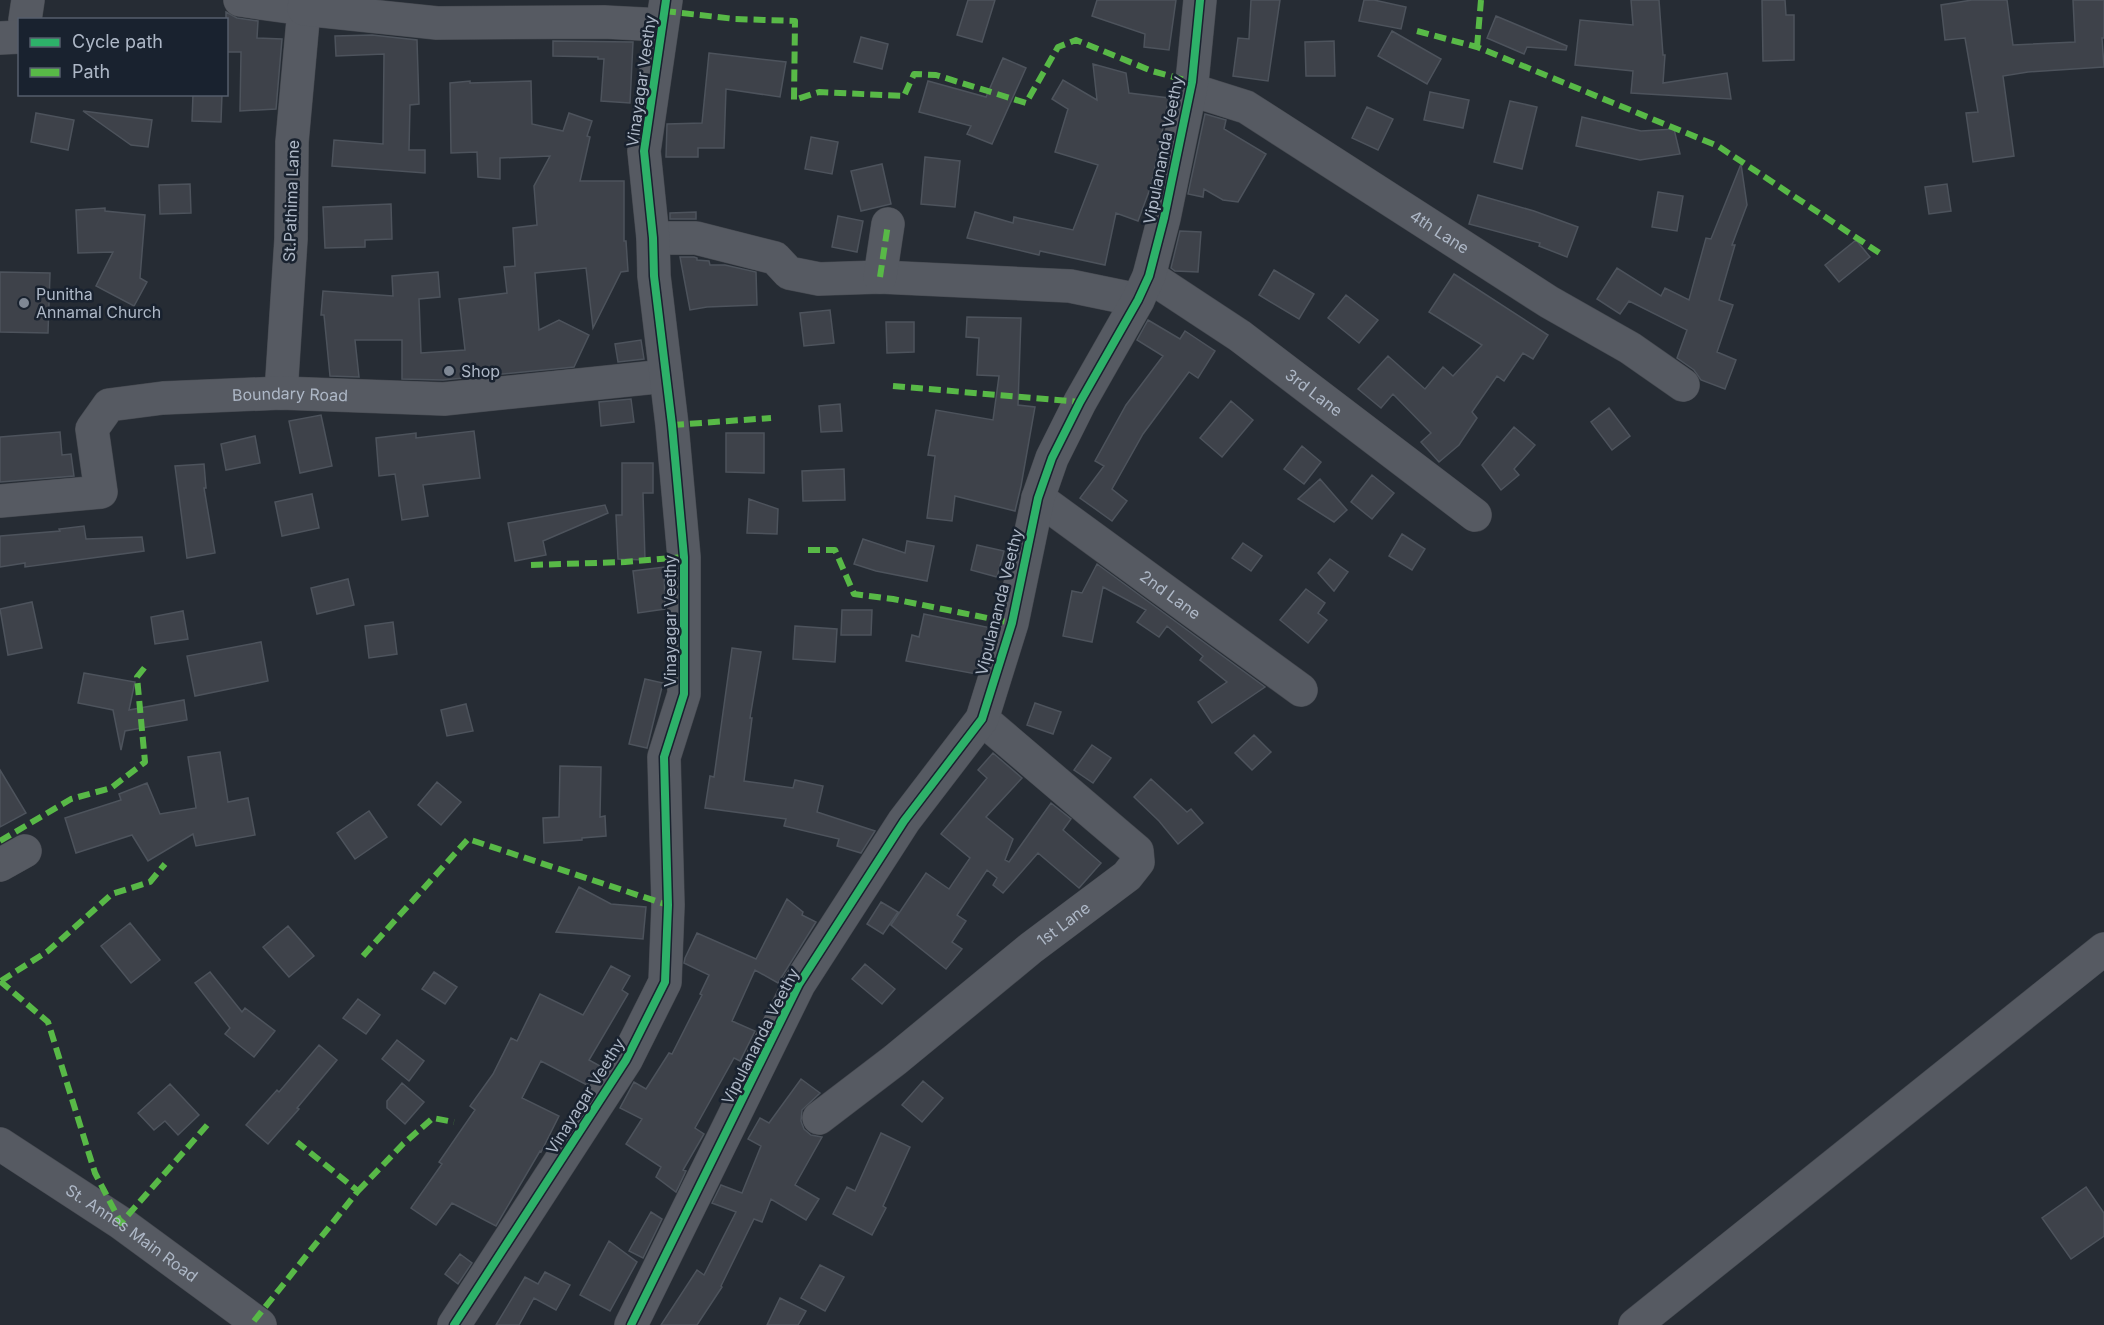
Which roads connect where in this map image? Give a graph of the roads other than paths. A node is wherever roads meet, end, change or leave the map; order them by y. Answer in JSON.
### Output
{"nodes":[{"id":1,"x":28,"y":0,"type":"edge"},
{"id":2,"x":240,"y":0,"type":"edge"},
{"id":3,"x":1200,"y":0,"type":"edge"},
{"id":4,"x":304,"y":4,"type":"edge"},
{"id":5,"x":664,"y":13,"type":"edge"},
{"id":6,"x":25,"y":18,"type":"edge"},
{"id":7,"x":18,"y":37,"type":"edge"},
{"id":8,"x":0,"y":38,"type":"edge"},
{"id":9,"x":1190,"y":89,"type":"junction"},
{"id":10,"x":888,"y":224,"type":"dead end"},
{"id":11,"x":653,"y":238,"type":"junction"},
{"id":12,"x":880,"y":277,"type":"junction"},
{"id":13,"x":1144,"y":288,"type":"junction"},
{"id":14,"x":666,"y":376,"type":"junction"},
{"id":15,"x":1683,"y":385,"type":"dead end"},
{"id":16,"x":281,"y":393,"type":"junction"},
{"id":17,"x":1038,"y":498,"type":"junction"},
{"id":18,"x":0,"y":501,"type":"edge"},
{"id":19,"x":1475,"y":515,"type":"dead end"},
{"id":20,"x":1301,"y":690,"type":"dead end"},
{"id":21,"x":982,"y":719,"type":"junction"},
{"id":22,"x":2104,"y":949,"type":"edge"},
{"id":23,"x":819,"y":1118,"type":"dead end"},
{"id":24,"x":0,"y":1144,"type":"edge"},
{"id":25,"x":260,"y":1325,"type":"edge"},
{"id":26,"x":454,"y":1325,"type":"edge"},
{"id":27,"x":631,"y":1325,"type":"edge"},
{"id":28,"x":1635,"y":1325,"type":"edge"}],
"edges":[{"from":1,"to":6,"type":"street"},
{"from":2,"to":4,"type":"street"},
{"from":3,"to":9,"type":"street","name":"Vipulananda Veethy"},
{"from":4,"to":5,"type":"street"},
{"from":4,"to":16,"type":"street","name":"St.Pathima Lane"},
{"from":5,"to":11,"type":"street","name":"Vinayagar Veethy"},
{"from":7,"to":8,"type":"street"},
{"from":9,"to":13,"type":"street","name":"Vipulananda Veethy"},
{"from":9,"to":15,"type":"street","name":"4th Lane"},
{"from":10,"to":12,"type":"street"},
{"from":11,"to":12,"type":"street"},
{"from":11,"to":14,"type":"street","name":"Vinayagar Veethy"},
{"from":12,"to":13,"type":"street"},
{"from":13,"to":17,"type":"street","name":"Vipulananda Veethy"},
{"from":13,"to":19,"type":"street","name":"3rd Lane"},
{"from":14,"to":16,"type":"street","name":"Boundary Road"},
{"from":14,"to":26,"type":"street","name":"Vinayagar Veethy"},
{"from":16,"to":18,"type":"street","name":"Boundary Road"},
{"from":17,"to":20,"type":"street","name":"2nd Lane"},
{"from":17,"to":21,"type":"street","name":"Vipulananda Veethy"},
{"from":21,"to":23,"type":"street","name":"1st Lane"},
{"from":21,"to":27,"type":"street","name":"Vipulananda Veethy"},
{"from":22,"to":28,"type":"street"},
{"from":24,"to":25,"type":"street","name":"St. Annes Main Road"}]}
